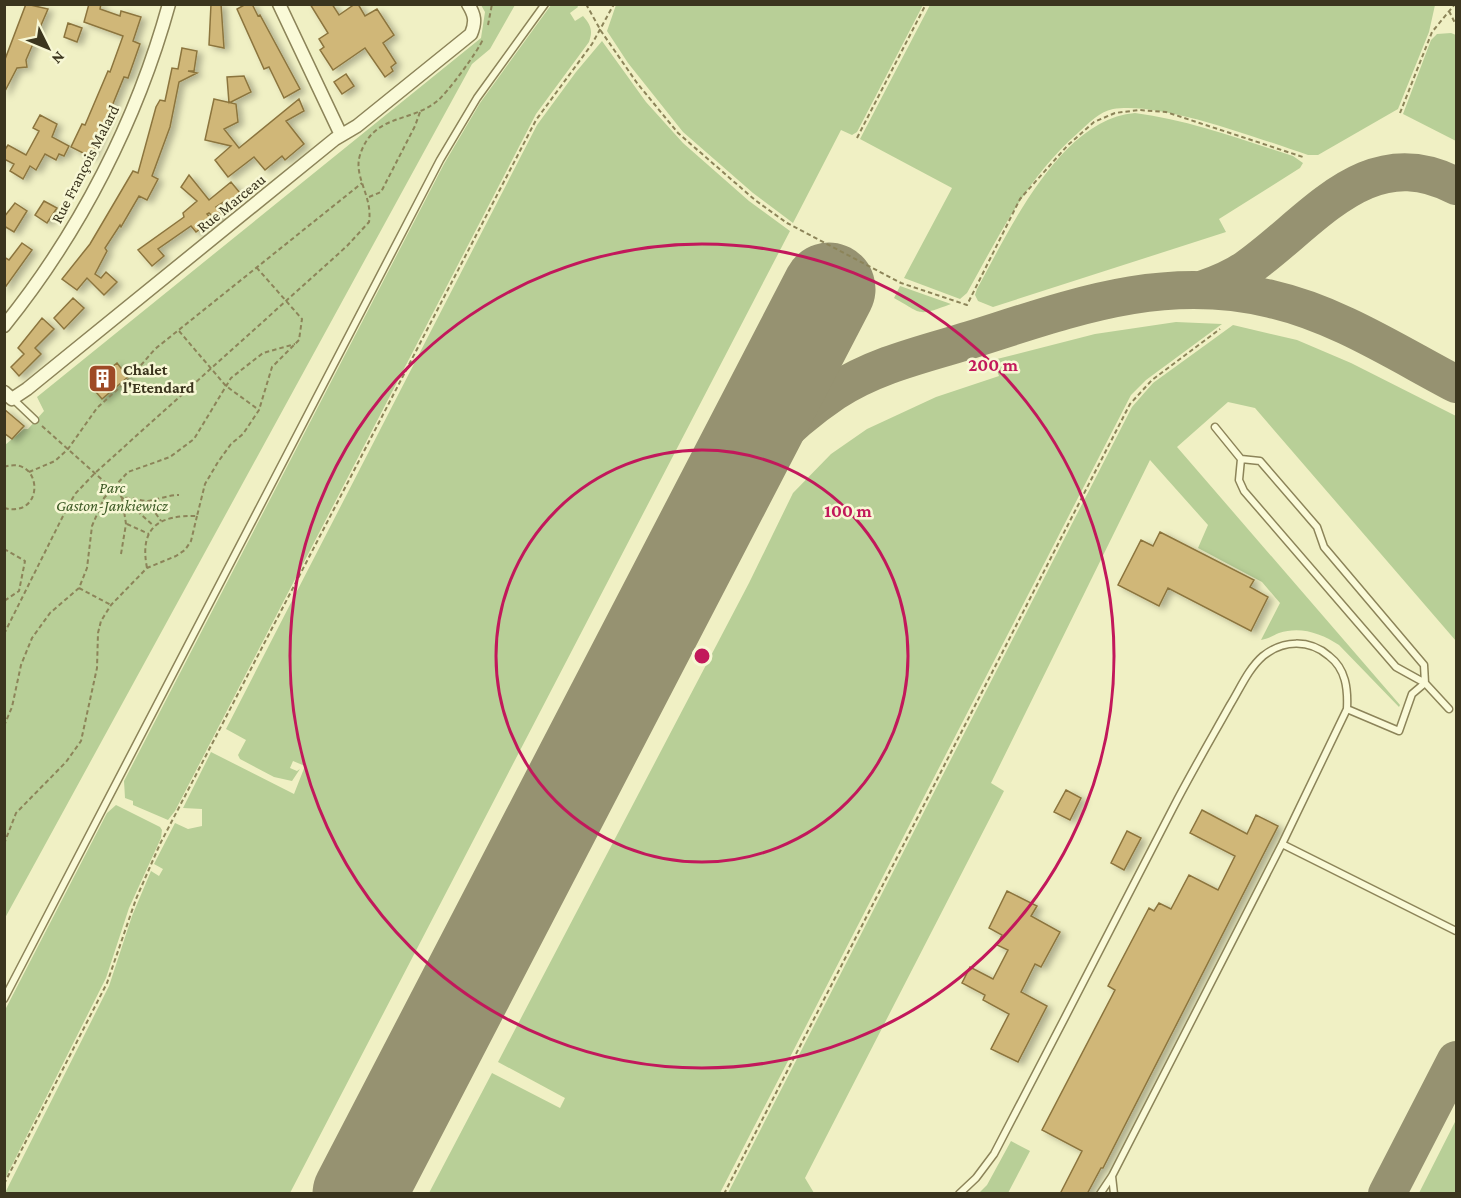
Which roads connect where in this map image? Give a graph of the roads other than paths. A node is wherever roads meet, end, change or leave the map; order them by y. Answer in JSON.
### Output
{"nodes":[{"id":1,"x":169,"y":4,"type":"edge"},
{"id":2,"x":279,"y":4,"type":"edge"},
{"id":3,"x":468,"y":4,"type":"edge"},
{"id":4,"x":545,"y":4,"type":"edge"},
{"id":5,"x":341,"y":135,"type":"junction"},
{"id":6,"x":4,"y":326,"type":"edge"},
{"id":7,"x":8,"y":395,"type":"edge"},
{"id":8,"x":35,"y":420,"type":"road end"},
{"id":9,"x":1215,"y":428,"type":"dead end"},
{"id":10,"x":1241,"y":459,"type":"junction"},
{"id":11,"x":1425,"y":683,"type":"junction"},
{"id":12,"x":1347,"y":709,"type":"junction"},
{"id":13,"x":1449,"y":709,"type":"dead end"},
{"id":14,"x":1282,"y":844,"type":"junction"},
{"id":15,"x":1456,"y":931,"type":"edge"},
{"id":16,"x":4,"y":999,"type":"edge"},
{"id":17,"x":1112,"y":1176,"type":"junction"},
{"id":18,"x":959,"y":1194,"type":"edge"},
{"id":19,"x":1100,"y":1194,"type":"edge"},
{"id":20,"x":1114,"y":1194,"type":"edge"}],
"edges":[{"from":1,"to":6,"type":"street","name":"Rue François Malard"},
{"from":2,"to":5,"type":"street"},
{"from":3,"to":5,"type":"street","name":"Rue Marceau"},
{"from":4,"to":16,"type":"lane"},
{"from":5,"to":7,"type":"street","name":"Rue Marceau"},
{"from":7,"to":8,"type":"lane"},
{"from":9,"to":10,"type":"lane"},
{"from":10,"to":11,"type":"lane"},
{"from":10,"to":11,"type":"lane"},
{"from":11,"to":12,"type":"lane"},
{"from":11,"to":13,"type":"lane"},
{"from":12,"to":14,"type":"lane"},
{"from":12,"to":18,"type":"lane"},
{"from":14,"to":15,"type":"lane"},
{"from":14,"to":17,"type":"lane"},
{"from":17,"to":19,"type":"lane"},
{"from":17,"to":20,"type":"lane"}]}
